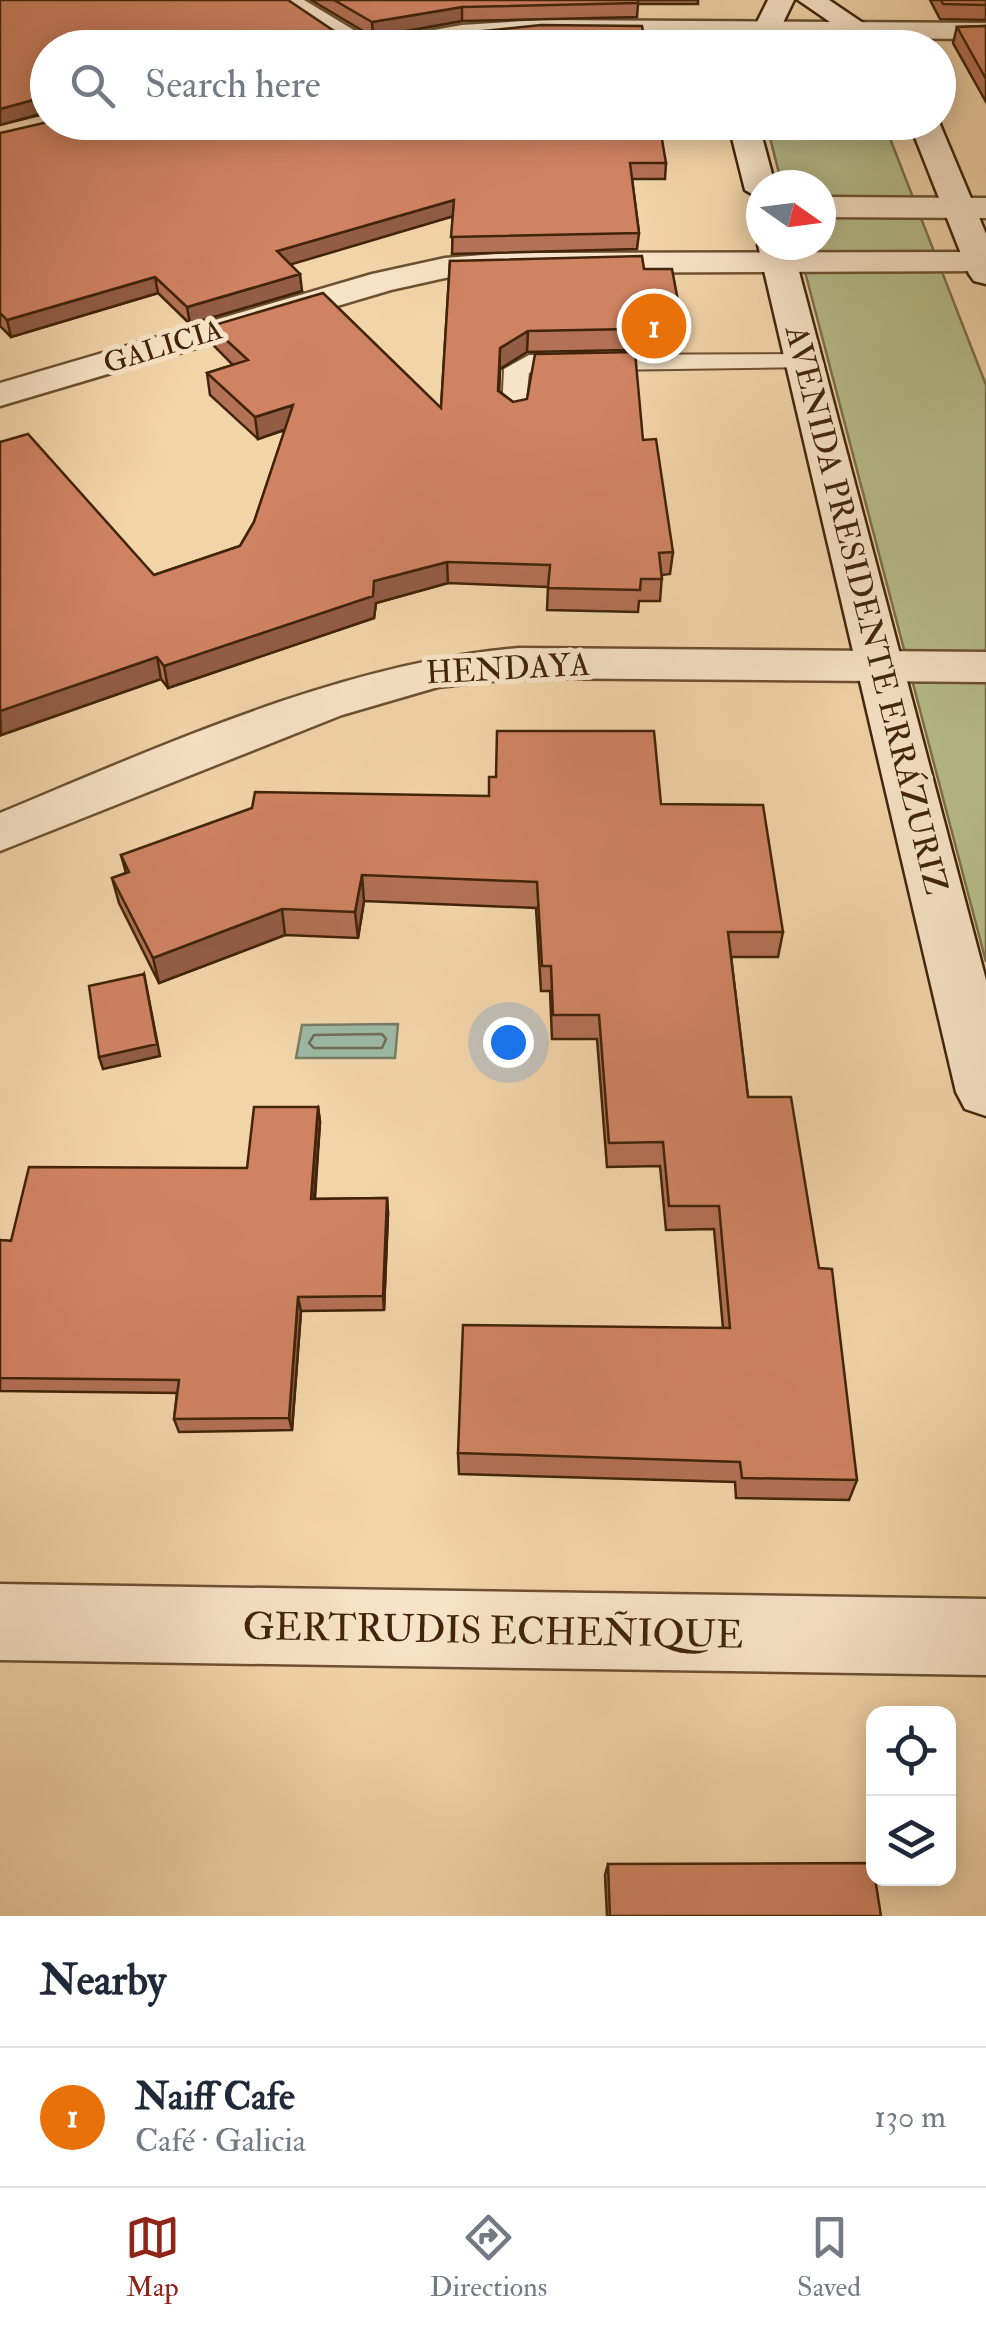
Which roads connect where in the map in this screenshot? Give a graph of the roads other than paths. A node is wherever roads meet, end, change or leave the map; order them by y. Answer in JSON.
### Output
{"nodes":[{"id":1,"x":286,"y":0,"type":"edge"},
{"id":2,"x":782,"y":0,"type":"edge"},
{"id":3,"x":810,"y":0,"type":"edge"},
{"id":4,"x":335,"y":30,"type":"edge"},
{"id":5,"x":765,"y":30,"type":"edge"},
{"id":6,"x":859,"y":30,"type":"edge"},
{"id":7,"x":956,"y":31,"type":"edge"},
{"id":8,"x":986,"y":31,"type":"edge"},
{"id":9,"x":748,"y":140,"type":"edge"},
{"id":10,"x":934,"y":140,"type":"edge"},
{"id":11,"x":756,"y":170,"type":"edge"},
{"id":12,"x":836,"y":207,"type":"edge"},
{"id":13,"x":972,"y":208,"type":"edge"},
{"id":14,"x":746,"y":254,"type":"edge"},
{"id":15,"x":836,"y":257,"type":"edge"},
{"id":16,"x":780,"y":260,"type":"edge"},
{"id":17,"x":983,"y":268,"type":"edge"},
{"id":18,"x":804,"y":362,"type":"junction"},
{"id":19,"x":0,"y":395,"type":"edge"},
{"id":20,"x":515,"y":412,"type":"edge"},
{"id":21,"x":880,"y":666,"type":"junction"},
{"id":22,"x":986,"y":667,"type":"edge"},
{"id":23,"x":0,"y":833,"type":"edge"},
{"id":24,"x":986,"y":1092,"type":"edge"},
{"id":25,"x":0,"y":1622,"type":"edge"},
{"id":26,"x":986,"y":1637,"type":"edge"}],
"edges":[{"from":1,"to":4,"type":"street"},
{"from":2,"to":5,"type":"street"},
{"from":3,"to":6,"type":"street"},
{"from":7,"to":8,"type":"street"},
{"from":9,"to":11,"type":"street"},
{"from":10,"to":13,"type":"street"},
{"from":12,"to":13,"type":"street"},
{"from":13,"to":17,"type":"street"},
{"from":14,"to":19,"type":"street","name":"GALICIA"},
{"from":15,"to":17,"type":"street","name":"GALICIA"},
{"from":16,"to":18,"type":"street","name":"AVENIDA PRESIDENTE ERRÁZURIZ"},
{"from":18,"to":20,"type":"lane"},
{"from":18,"to":21,"type":"street","name":"AVENIDA PRESIDENTE ERRÁZURIZ"},
{"from":21,"to":22,"type":"street","name":"HENDAYA"},
{"from":21,"to":23,"type":"street","name":"HENDAYA"},
{"from":21,"to":24,"type":"street","name":"AVENIDA PRESIDENTE ERRÁZURIZ"},
{"from":25,"to":26,"type":"street","name":"GERTRUDIS ECHEÑIQUE"}]}
